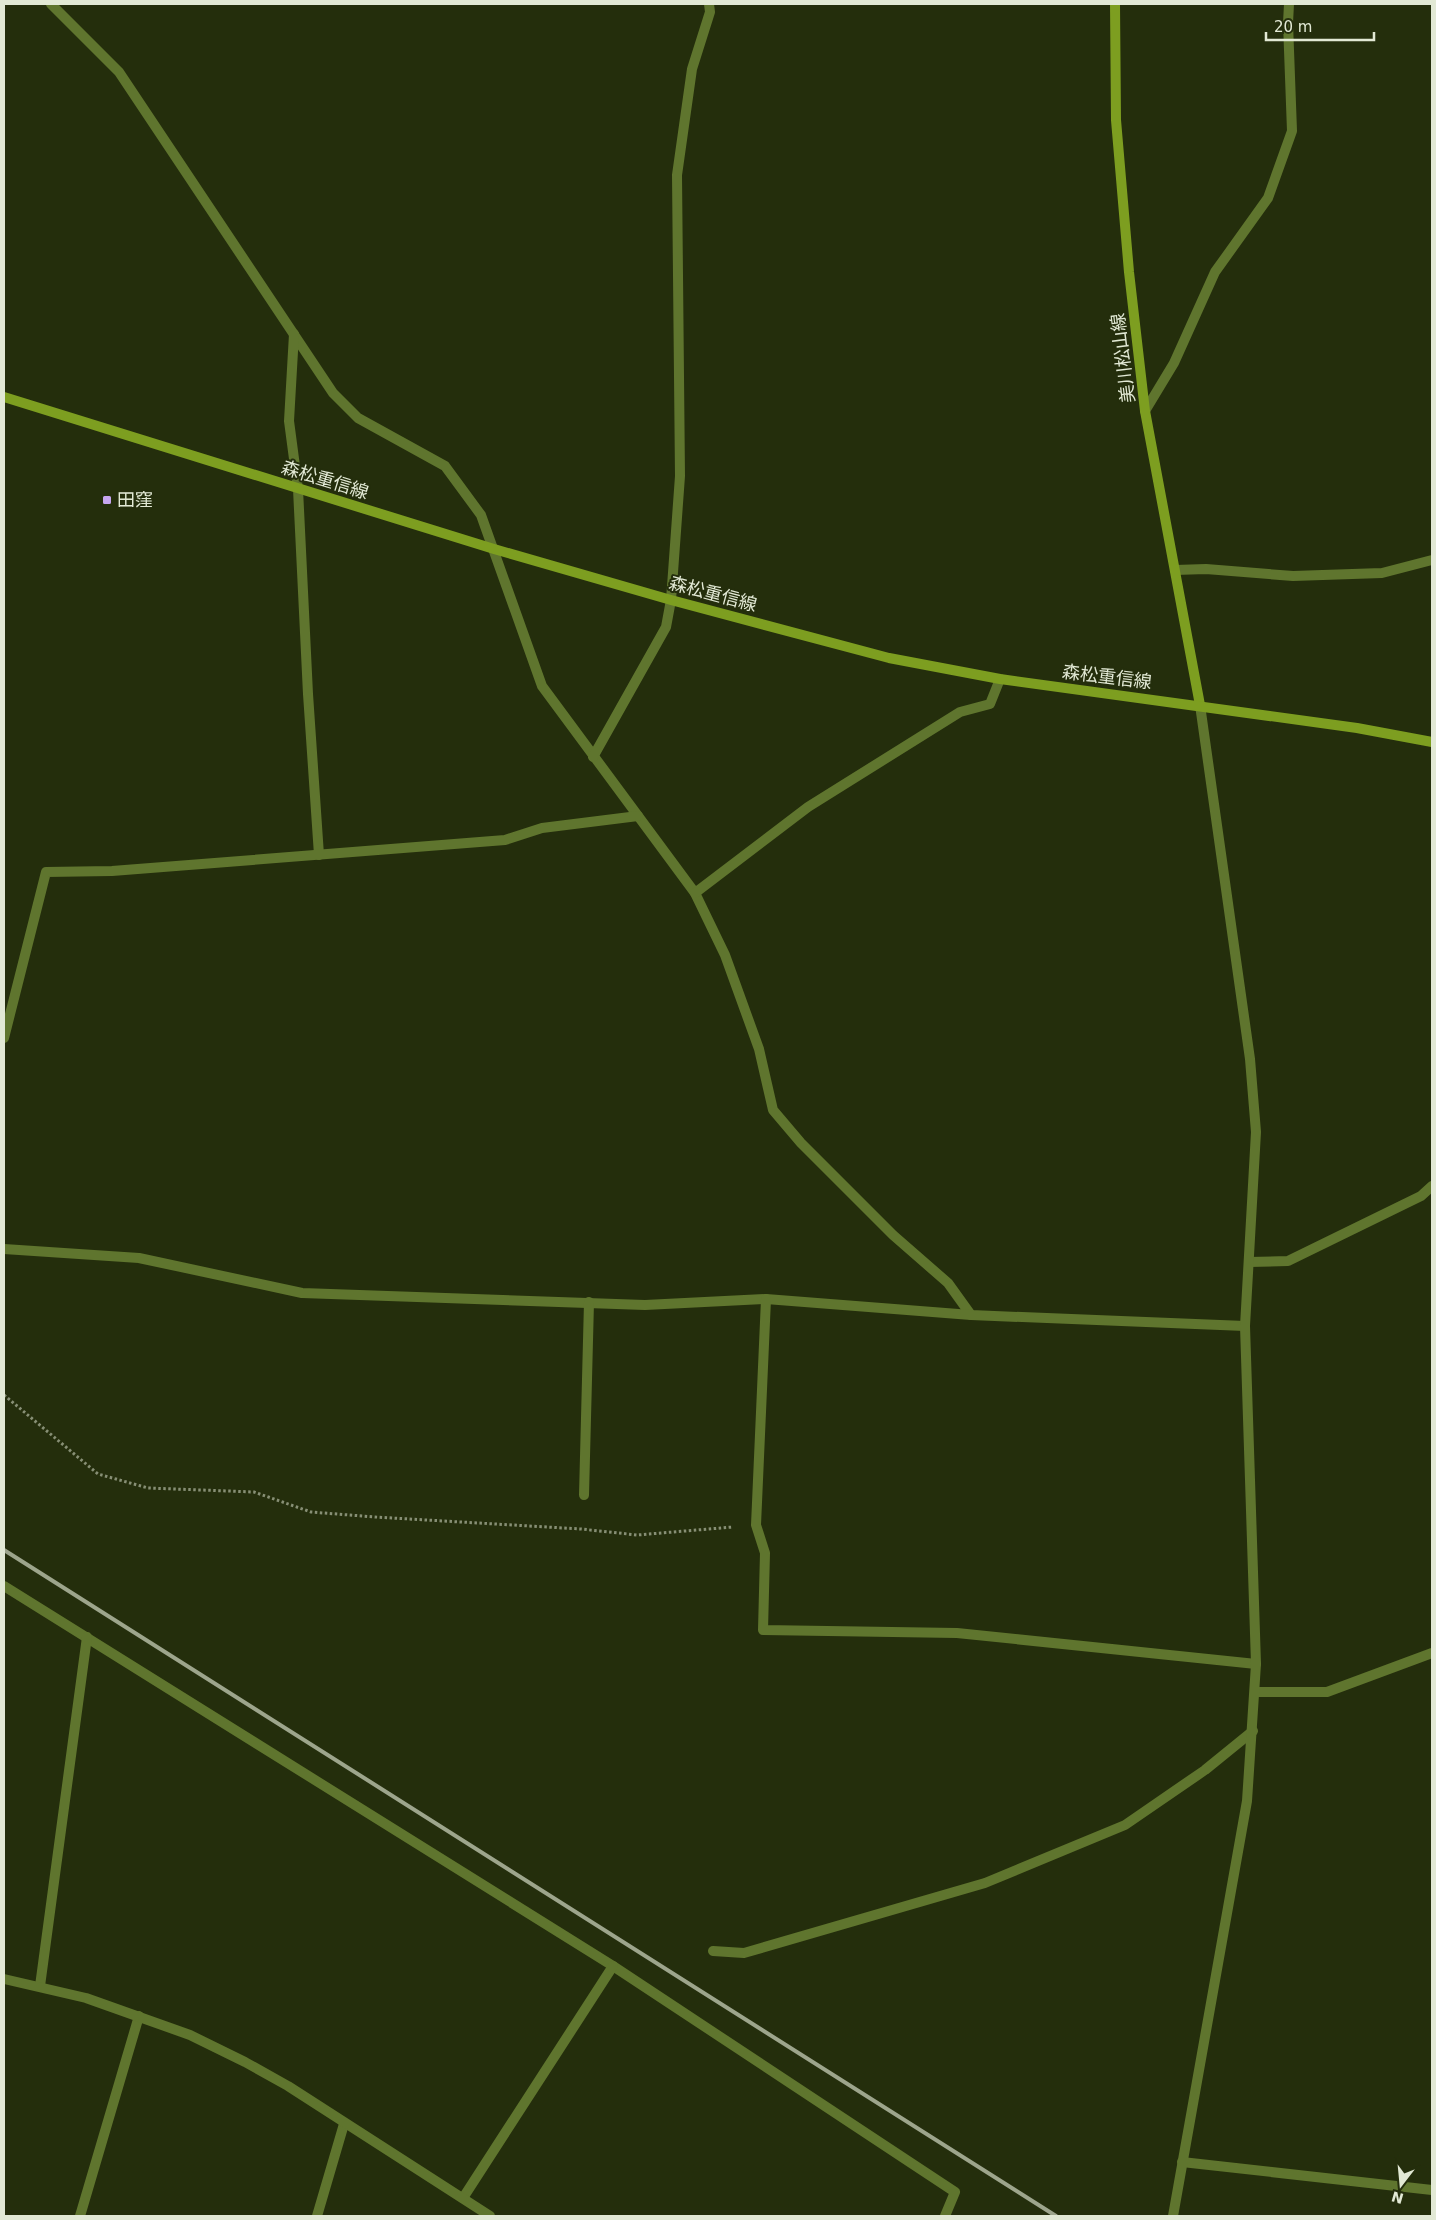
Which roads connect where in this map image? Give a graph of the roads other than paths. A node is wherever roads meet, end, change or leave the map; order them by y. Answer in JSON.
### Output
{"nodes":[{"id":1,"x":51,"y":4,"type":"edge"},
{"id":2,"x":709,"y":4,"type":"edge"},
{"id":3,"x":1115,"y":4,"type":"edge"},
{"id":4,"x":1289,"y":4,"type":"edge"},
{"id":5,"x":294,"y":334,"type":"junction"},
{"id":6,"x":6,"y":400,"type":"edge"},
{"id":7,"x":1145,"y":411,"type":"junction"},
{"id":8,"x":298,"y":489,"type":"junction"},
{"id":9,"x":494,"y":549,"type":"junction"},
{"id":10,"x":1432,"y":560,"type":"edge"},
{"id":11,"x":1175,"y":570,"type":"junction"},
{"id":12,"x":671,"y":600,"type":"junction"},
{"id":13,"x":1000,"y":679,"type":"junction"},
{"id":14,"x":1200,"y":705,"type":"junction"},
{"id":15,"x":1432,"y":742,"type":"edge"},
{"id":16,"x":593,"y":757,"type":"junction"},
{"id":17,"x":638,"y":816,"type":"junction"},
{"id":18,"x":319,"y":855,"type":"junction"},
{"id":19,"x":695,"y":893,"type":"junction"},
{"id":20,"x":4,"y":1038,"type":"edge"},
{"id":21,"x":1432,"y":1186,"type":"edge"},
{"id":22,"x":4,"y":1249,"type":"edge"},
{"id":23,"x":1249,"y":1262,"type":"junction"},
{"id":24,"x":766,"y":1299,"type":"junction"},
{"id":25,"x":589,"y":1302,"type":"junction"},
{"id":26,"x":971,"y":1315,"type":"junction"},
{"id":27,"x":1245,"y":1326,"type":"junction"},
{"id":28,"x":584,"y":1495,"type":"dead end"},
{"id":29,"x":4,"y":1586,"type":"edge"},
{"id":30,"x":87,"y":1637,"type":"junction"},
{"id":31,"x":1432,"y":1653,"type":"edge"},
{"id":32,"x":1256,"y":1664,"type":"junction"},
{"id":33,"x":1255,"y":1692,"type":"junction"},
{"id":34,"x":1253,"y":1731,"type":"junction"},
{"id":35,"x":713,"y":1951,"type":"dead end"},
{"id":36,"x":612,"y":1966,"type":"junction"},
{"id":37,"x":4,"y":1979,"type":"edge"},
{"id":38,"x":40,"y":1986,"type":"junction"},
{"id":39,"x":139,"y":2016,"type":"junction"},
{"id":40,"x":344,"y":2124,"type":"junction"},
{"id":41,"x":1182,"y":2162,"type":"junction"},
{"id":42,"x":1432,"y":2190,"type":"edge"},
{"id":43,"x":463,"y":2198,"type":"junction"},
{"id":44,"x":80,"y":2216,"type":"edge"},
{"id":45,"x":316,"y":2216,"type":"edge"},
{"id":46,"x":490,"y":2216,"type":"edge"},
{"id":47,"x":945,"y":2216,"type":"edge"},
{"id":48,"x":1173,"y":2216,"type":"edge"}],
"edges":[{"from":1,"to":5,"type":"street"},
{"from":2,"to":12,"type":"street"},
{"from":3,"to":7,"type":"main road","name":"美川松山線"},
{"from":4,"to":7,"type":"street"},
{"from":5,"to":8,"type":"street"},
{"from":5,"to":9,"type":"street"},
{"from":6,"to":8,"type":"main road","name":"森松重信線"},
{"from":7,"to":11,"type":"main road","name":"美川松山線"},
{"from":8,"to":9,"type":"main road","name":"森松重信線"},
{"from":8,"to":18,"type":"street"},
{"from":9,"to":12,"type":"main road","name":"森松重信線"},
{"from":9,"to":16,"type":"street"},
{"from":10,"to":11,"type":"street"},
{"from":11,"to":14,"type":"main road","name":"美川松山線"},
{"from":12,"to":13,"type":"main road","name":"森松重信線"},
{"from":12,"to":16,"type":"street"},
{"from":13,"to":14,"type":"main road","name":"森松重信線"},
{"from":13,"to":19,"type":"street"},
{"from":14,"to":15,"type":"main road","name":"森松重信線"},
{"from":14,"to":23,"type":"street"},
{"from":16,"to":17,"type":"street"},
{"from":17,"to":18,"type":"street"},
{"from":17,"to":19,"type":"street"},
{"from":18,"to":20,"type":"street"},
{"from":19,"to":26,"type":"street"},
{"from":21,"to":23,"type":"street"},
{"from":22,"to":25,"type":"street"},
{"from":23,"to":27,"type":"street"},
{"from":24,"to":25,"type":"street"},
{"from":24,"to":26,"type":"street"},
{"from":24,"to":32,"type":"street"},
{"from":25,"to":28,"type":"street"},
{"from":26,"to":27,"type":"street"},
{"from":27,"to":32,"type":"street"},
{"from":29,"to":30,"type":"street"},
{"from":30,"to":36,"type":"street"},
{"from":30,"to":38,"type":"street"},
{"from":31,"to":33,"type":"street"},
{"from":32,"to":33,"type":"street"},
{"from":33,"to":34,"type":"street"},
{"from":34,"to":35,"type":"street"},
{"from":34,"to":41,"type":"street"},
{"from":36,"to":43,"type":"street"},
{"from":36,"to":47,"type":"street"},
{"from":37,"to":38,"type":"street"},
{"from":38,"to":39,"type":"street"},
{"from":39,"to":40,"type":"street"},
{"from":39,"to":44,"type":"street"},
{"from":40,"to":43,"type":"street"},
{"from":40,"to":45,"type":"street"},
{"from":41,"to":42,"type":"street"},
{"from":41,"to":48,"type":"street"},
{"from":43,"to":46,"type":"street"}]}
